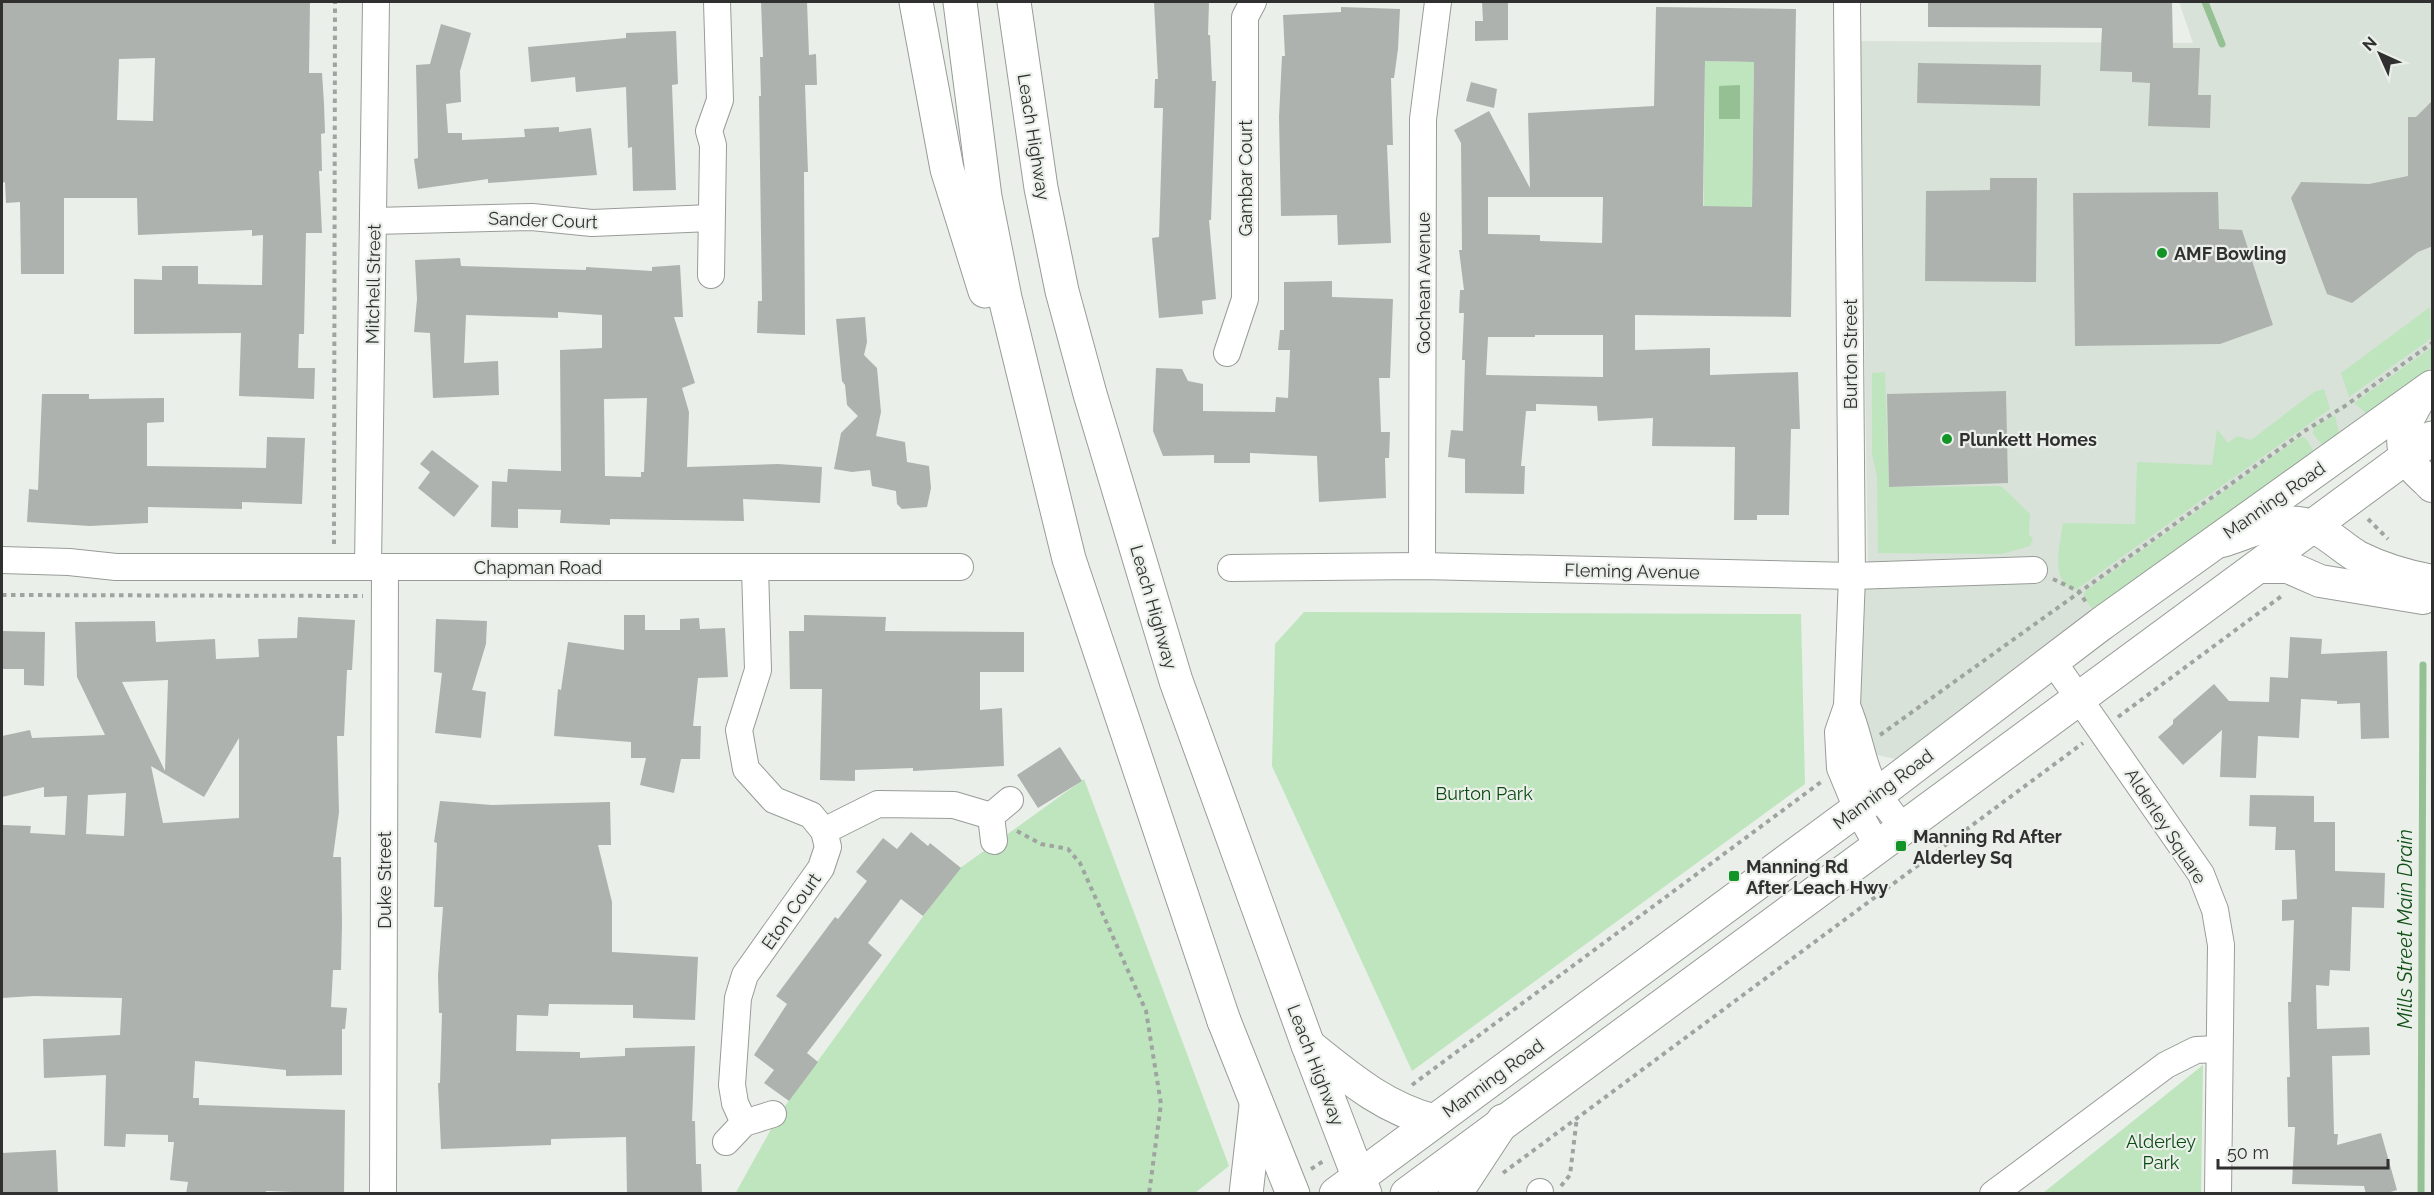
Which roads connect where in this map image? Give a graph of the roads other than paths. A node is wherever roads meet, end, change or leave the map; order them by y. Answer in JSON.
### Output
{"nodes":[{"id":1,"x":376,"y":2,"type":"edge"},
{"id":2,"x":717,"y":2,"type":"edge"},
{"id":3,"x":916,"y":2,"type":"edge"},
{"id":4,"x":960,"y":2,"type":"edge"},
{"id":5,"x":1014,"y":2,"type":"edge"},
{"id":6,"x":1036,"y":2,"type":"edge"},
{"id":7,"x":1253,"y":2,"type":"edge"},
{"id":8,"x":1438,"y":2,"type":"edge"},
{"id":9,"x":1847,"y":2,"type":"edge"},
{"id":10,"x":1041,"y":188,"type":"junction"},
{"id":11,"x":711,"y":218,"type":"junction"},
{"id":12,"x":374,"y":221,"type":"junction"},
{"id":13,"x":711,"y":274,"type":"dead end"},
{"id":14,"x":1227,"y":353,"type":"dead end"},
{"id":15,"x":2427,"y":391,"type":"edge"},
{"id":16,"x":2433,"y":438,"type":"edge"},
{"id":17,"x":2407,"y":457,"type":"junction"},
{"id":18,"x":2433,"y":486,"type":"edge"},
{"id":19,"x":2313,"y":528,"type":"junction"},
{"id":20,"x":2211,"y":544,"type":"junction"},
{"id":21,"x":1069,"y":559,"type":"junction"},
{"id":22,"x":2,"y":560,"type":"edge"},
{"id":23,"x":377,"y":566,"type":"junction"},
{"id":24,"x":1422,"y":566,"type":"junction"},
{"id":25,"x":116,"y":567,"type":"junction"},
{"id":26,"x":960,"y":567,"type":"dead end"},
{"id":27,"x":2261,"y":567,"type":"junction"},
{"id":28,"x":755,"y":568,"type":"junction"},
{"id":29,"x":1231,"y":568,"type":"dead end"},
{"id":30,"x":2034,"y":570,"type":"dead end"},
{"id":31,"x":2,"y":574,"type":"edge"},
{"id":32,"x":1852,"y":576,"type":"junction"},
{"id":33,"x":2433,"y":581,"type":"edge"},
{"id":34,"x":2433,"y":600,"type":"edge"},
{"id":35,"x":2052,"y":660,"type":"junction"},
{"id":36,"x":2080,"y":698,"type":"junction"},
{"id":37,"x":1847,"y":706,"type":"junction"},
{"id":38,"x":1867,"y":801,"type":"junction"},
{"id":39,"x":998,"y":819,"type":"road end"},
{"id":40,"x":824,"y":831,"type":"junction"},
{"id":41,"x":1890,"y":837,"type":"junction"},
{"id":42,"x":1308,"y":1045,"type":"junction"},
{"id":43,"x":2219,"y":1049,"type":"junction"},
{"id":44,"x":1256,"y":1100,"type":"junction"},
{"id":45,"x":773,"y":1114,"type":"dead end"},
{"id":46,"x":1434,"y":1121,"type":"junction"},
{"id":47,"x":1503,"y":1121,"type":"junction"},
{"id":48,"x":744,"y":1123,"type":"junction"},
{"id":49,"x":726,"y":1142,"type":"dead end"},
{"id":50,"x":1353,"y":1188,"type":"edge"},
{"id":51,"x":383,"y":1194,"type":"edge"},
{"id":52,"x":1246,"y":1194,"type":"edge"},
{"id":53,"x":1293,"y":1194,"type":"edge"},
{"id":54,"x":1407,"y":1194,"type":"edge"},
{"id":55,"x":1455,"y":1194,"type":"edge"},
{"id":56,"x":1993,"y":1194,"type":"edge"},
{"id":57,"x":2218,"y":1194,"type":"edge"}],
"edges":[{"from":1,"to":12,"type":"street","name":"Mitchell Street"},
{"from":2,"to":11,"type":"street"},
{"from":3,"to":21,"type":"main road"},
{"from":4,"to":21,"type":"main road"},
{"from":5,"to":10,"type":"main road","name":"Leach Highway"},
{"from":6,"to":10,"type":"main road"},
{"from":7,"to":14,"type":"street","name":"Gambar Court"},
{"from":8,"to":24,"type":"street","name":"Gochean Avenue"},
{"from":9,"to":32,"type":"street","name":"Burton Street"},
{"from":10,"to":42,"type":"main road","name":"Leach Highway"},
{"from":11,"to":12,"type":"street","name":"Sander Court"},
{"from":11,"to":13,"type":"street"},
{"from":12,"to":23,"type":"street","name":"Mitchell Street"},
{"from":15,"to":17,"type":"street"},
{"from":15,"to":20,"type":"main road","name":"Manning Road"},
{"from":16,"to":17,"type":"main road"},
{"from":17,"to":18,"type":"street"},
{"from":17,"to":19,"type":"main road"},
{"from":19,"to":20,"type":"street"},
{"from":19,"to":27,"type":"main road"},
{"from":19,"to":33,"type":"street"},
{"from":20,"to":35,"type":"main road","name":"Manning Road"},
{"from":21,"to":44,"type":"main road"},
{"from":22,"to":25,"type":"street","name":"Chapman Road"},
{"from":23,"to":25,"type":"street","name":"Chapman Road"},
{"from":23,"to":28,"type":"street","name":"Chapman Road"},
{"from":23,"to":51,"type":"street","name":"Duke Street"},
{"from":24,"to":29,"type":"street","name":"Fleming Avenue"},
{"from":24,"to":32,"type":"street","name":"Fleming Avenue"},
{"from":25,"to":31,"type":"street","name":"Chapman Road"},
{"from":26,"to":28,"type":"street","name":"Chapman Road"},
{"from":27,"to":34,"type":"street"},
{"from":27,"to":36,"type":"main road"},
{"from":28,"to":40,"type":"street"},
{"from":30,"to":32,"type":"street","name":"Fleming Avenue"},
{"from":32,"to":37,"type":"street","name":"Burton Street"},
{"from":35,"to":36,"type":"street","name":"Alderley Square"},
{"from":35,"to":38,"type":"main road","name":"Manning Road"},
{"from":36,"to":41,"type":"main road"},
{"from":36,"to":43,"type":"street","name":"Alderley Square"},
{"from":37,"to":38,"type":"street","name":"Burton Street"},
{"from":37,"to":38,"type":"street","name":"Burton Street"},
{"from":38,"to":41,"type":"street","name":"Burton Street"},
{"from":38,"to":46,"type":"main road","name":"Manning Road"},
{"from":39,"to":40,"type":"street"},
{"from":40,"to":48,"type":"street","name":"Eton Court"},
{"from":41,"to":47,"type":"main road"},
{"from":42,"to":46,"type":"main road"},
{"from":42,"to":50,"type":"main road","name":"Leach Highway"},
{"from":43,"to":56,"type":"street"},
{"from":43,"to":57,"type":"street","name":"Alderley Square"},
{"from":44,"to":52,"type":"main road"},
{"from":44,"to":53,"type":"main road"},
{"from":45,"to":48,"type":"street"},
{"from":46,"to":50,"type":"main road","name":"Manning Road"},
{"from":47,"to":54,"type":"main road"},
{"from":47,"to":55,"type":"main road"},
{"from":48,"to":49,"type":"street"}]}
